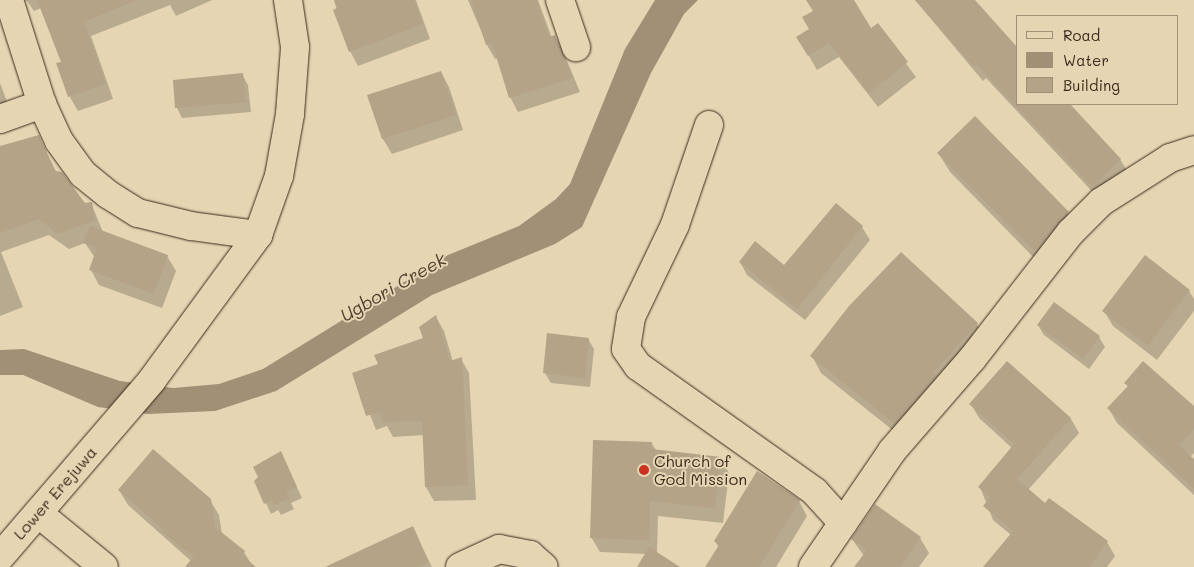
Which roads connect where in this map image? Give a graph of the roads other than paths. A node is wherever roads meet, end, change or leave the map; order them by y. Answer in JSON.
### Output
{"nodes":[{"id":1,"x":10,"y":0,"type":"edge"},
{"id":2,"x":288,"y":0,"type":"edge"},
{"id":3,"x":560,"y":0,"type":"edge"},
{"id":4,"x":576,"y":47,"type":"dead end"},
{"id":5,"x":42,"y":104,"type":"junction"},
{"id":6,"x":0,"y":119,"type":"edge"},
{"id":7,"x":709,"y":125,"type":"dead end"},
{"id":8,"x":1194,"y":150,"type":"edge"},
{"id":9,"x":258,"y":235,"type":"junction"},
{"id":10,"x":38,"y":513,"type":"junction"},
{"id":11,"x":843,"y":523,"type":"junction"},
{"id":12,"x":0,"y":557,"type":"edge"},
{"id":13,"x":104,"y":567,"type":"edge"},
{"id":14,"x":460,"y":567,"type":"edge"},
{"id":15,"x":544,"y":567,"type":"edge"},
{"id":16,"x":812,"y":567,"type":"edge"}],
"edges":[{"from":1,"to":5,"type":"street"},
{"from":2,"to":9,"type":"street","name":"Lower Erejuwa"},
{"from":3,"to":4,"type":"street"},
{"from":5,"to":6,"type":"street"},
{"from":5,"to":9,"type":"street"},
{"from":7,"to":11,"type":"street"},
{"from":8,"to":11,"type":"street"},
{"from":9,"to":10,"type":"street","name":"Lower Erejuwa"},
{"from":10,"to":12,"type":"street","name":"Lower Erejuwa"},
{"from":10,"to":13,"type":"street"},
{"from":11,"to":16,"type":"street"},
{"from":14,"to":15,"type":"street"}]}
